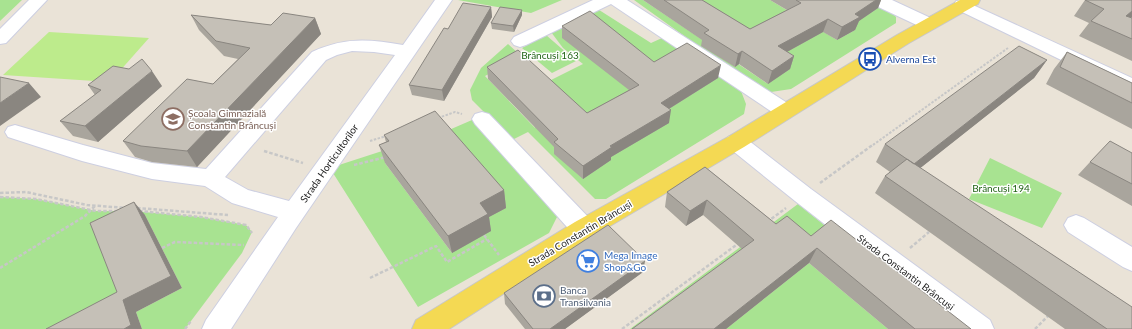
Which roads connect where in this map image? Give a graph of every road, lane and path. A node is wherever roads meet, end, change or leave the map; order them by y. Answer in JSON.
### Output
{"nodes":[{"id":1,"x":39,"y":0,"type":"edge"},
{"id":2,"x":444,"y":0,"type":"edge"},
{"id":3,"x":607,"y":0,"type":"edge"},
{"id":4,"x":616,"y":0,"type":"edge"},
{"id":5,"x":878,"y":0,"type":"edge"},
{"id":6,"x":967,"y":2,"type":"edge"},
{"id":7,"x":929,"y":24,"type":"junction"},
{"id":8,"x":0,"y":39,"type":"edge"},
{"id":9,"x":520,"y":41,"type":"dead end"},
{"id":10,"x":408,"y":52,"type":"junction"},
{"id":11,"x":1132,"y":86,"type":"edge"},
{"id":12,"x":785,"y":111,"type":"junction"},
{"id":13,"x":482,"y":118,"type":"joint"},
{"id":14,"x":433,"y":120,"type":"edge"},
{"id":15,"x":15,"y":132,"type":"dead end"},
{"id":16,"x":389,"y":135,"type":"edge"},
{"id":17,"x":736,"y":142,"type":"junction"},
{"id":18,"x":241,"y":144,"type":"junction"},
{"id":19,"x":338,"y":152,"type":"junction"},
{"id":20,"x":392,"y":156,"type":"edge"},
{"id":21,"x":324,"y":171,"type":"junction"},
{"id":22,"x":211,"y":178,"type":"junction"},
{"id":23,"x":0,"y":193,"type":"edge"},
{"id":24,"x":0,"y":196,"type":"edge"},
{"id":25,"x":96,"y":205,"type":"junction"},
{"id":26,"x":128,"y":208,"type":"edge"},
{"id":27,"x":136,"y":208,"type":"edge"},
{"id":28,"x":92,"y":210,"type":"junction"},
{"id":29,"x":295,"y":212,"type":"junction"},
{"id":30,"x":232,"y":216,"type":"dead end"},
{"id":31,"x":1076,"y":224,"type":"dead end"},
{"id":32,"x":584,"y":229,"type":"junction"},
{"id":33,"x":484,"y":235,"type":"dead end"},
{"id":34,"x":246,"y":245,"type":"junction"},
{"id":35,"x":162,"y":248,"type":"dead end"},
{"id":36,"x":244,"y":248,"type":"dead end"},
{"id":37,"x":271,"y":248,"type":"junction"},
{"id":38,"x":1132,"y":260,"type":"edge"},
{"id":39,"x":0,"y":268,"type":"edge"},
{"id":40,"x":370,"y":278,"type":"dead end"},
{"id":41,"x":1048,"y":316,"type":"dead end"},
{"id":42,"x":193,"y":318,"type":"dead end"},
{"id":43,"x":185,"y":329,"type":"edge"},
{"id":44,"x":216,"y":329,"type":"edge"},
{"id":45,"x":426,"y":329,"type":"edge"},
{"id":46,"x":980,"y":329,"type":"edge"},
{"id":47,"x":1035,"y":329,"type":"edge"}],
"edges":[{"from":1,"to":8,"type":"street"},
{"from":2,"to":10,"type":"street","name":"Strada Horticultorilor"},
{"from":3,"to":9,"type":"street"},
{"from":4,"to":12,"type":"street"},
{"from":5,"to":7,"type":"street"},
{"from":6,"to":7,"type":"main road","name":"Strada Constantin Brâncuși"},
{"from":6,"to":11,"type":"street","name":"Strada Constantin Brâncuși"},
{"from":7,"to":12,"type":"main road","name":"Strada Constantin Brâncuși"},
{"from":10,"to":18,"type":"street"},
{"from":10,"to":19,"type":"street","name":"Strada Horticultorilor"},
{"from":12,"to":17,"type":"main road","name":"Strada Constantin Brâncuși"},
{"from":13,"to":14,"type":"path"},
{"from":13,"to":32,"type":"street"},
{"from":15,"to":22,"type":"street"},
{"from":16,"to":19,"type":"path"},
{"from":17,"to":32,"type":"main road","name":"Strada Constantin Brâncuși"},
{"from":17,"to":46,"type":"street","name":"Strada Constantin Brâncuși"},
{"from":18,"to":21,"type":"path"},
{"from":18,"to":22,"type":"street"},
{"from":19,"to":21,"type":"street","name":"Strada Horticultorilor"},
{"from":20,"to":21,"type":"path"},
{"from":21,"to":29,"type":"street","name":"Strada Horticultorilor"},
{"from":22,"to":29,"type":"street"},
{"from":23,"to":25,"type":"path"},
{"from":24,"to":28,"type":"path"},
{"from":25,"to":26,"type":"path"},
{"from":25,"to":28,"type":"path"},
{"from":27,"to":30,"type":"path"},
{"from":28,"to":34,"type":"path"},
{"from":28,"to":39,"type":"path"},
{"from":29,"to":37,"type":"street","name":"Strada Horticultorilor"},
{"from":31,"to":38,"type":"street"},
{"from":32,"to":45,"type":"main road","name":"Strada Constantin Brâncuși"},
{"from":33,"to":40,"type":"path"},
{"from":34,"to":35,"type":"path"},
{"from":34,"to":36,"type":"path"},
{"from":34,"to":37,"type":"path"},
{"from":37,"to":44,"type":"street","name":"Strada Horticultorilor"},
{"from":41,"to":47,"type":"path"},
{"from":42,"to":43,"type":"path"}]}
